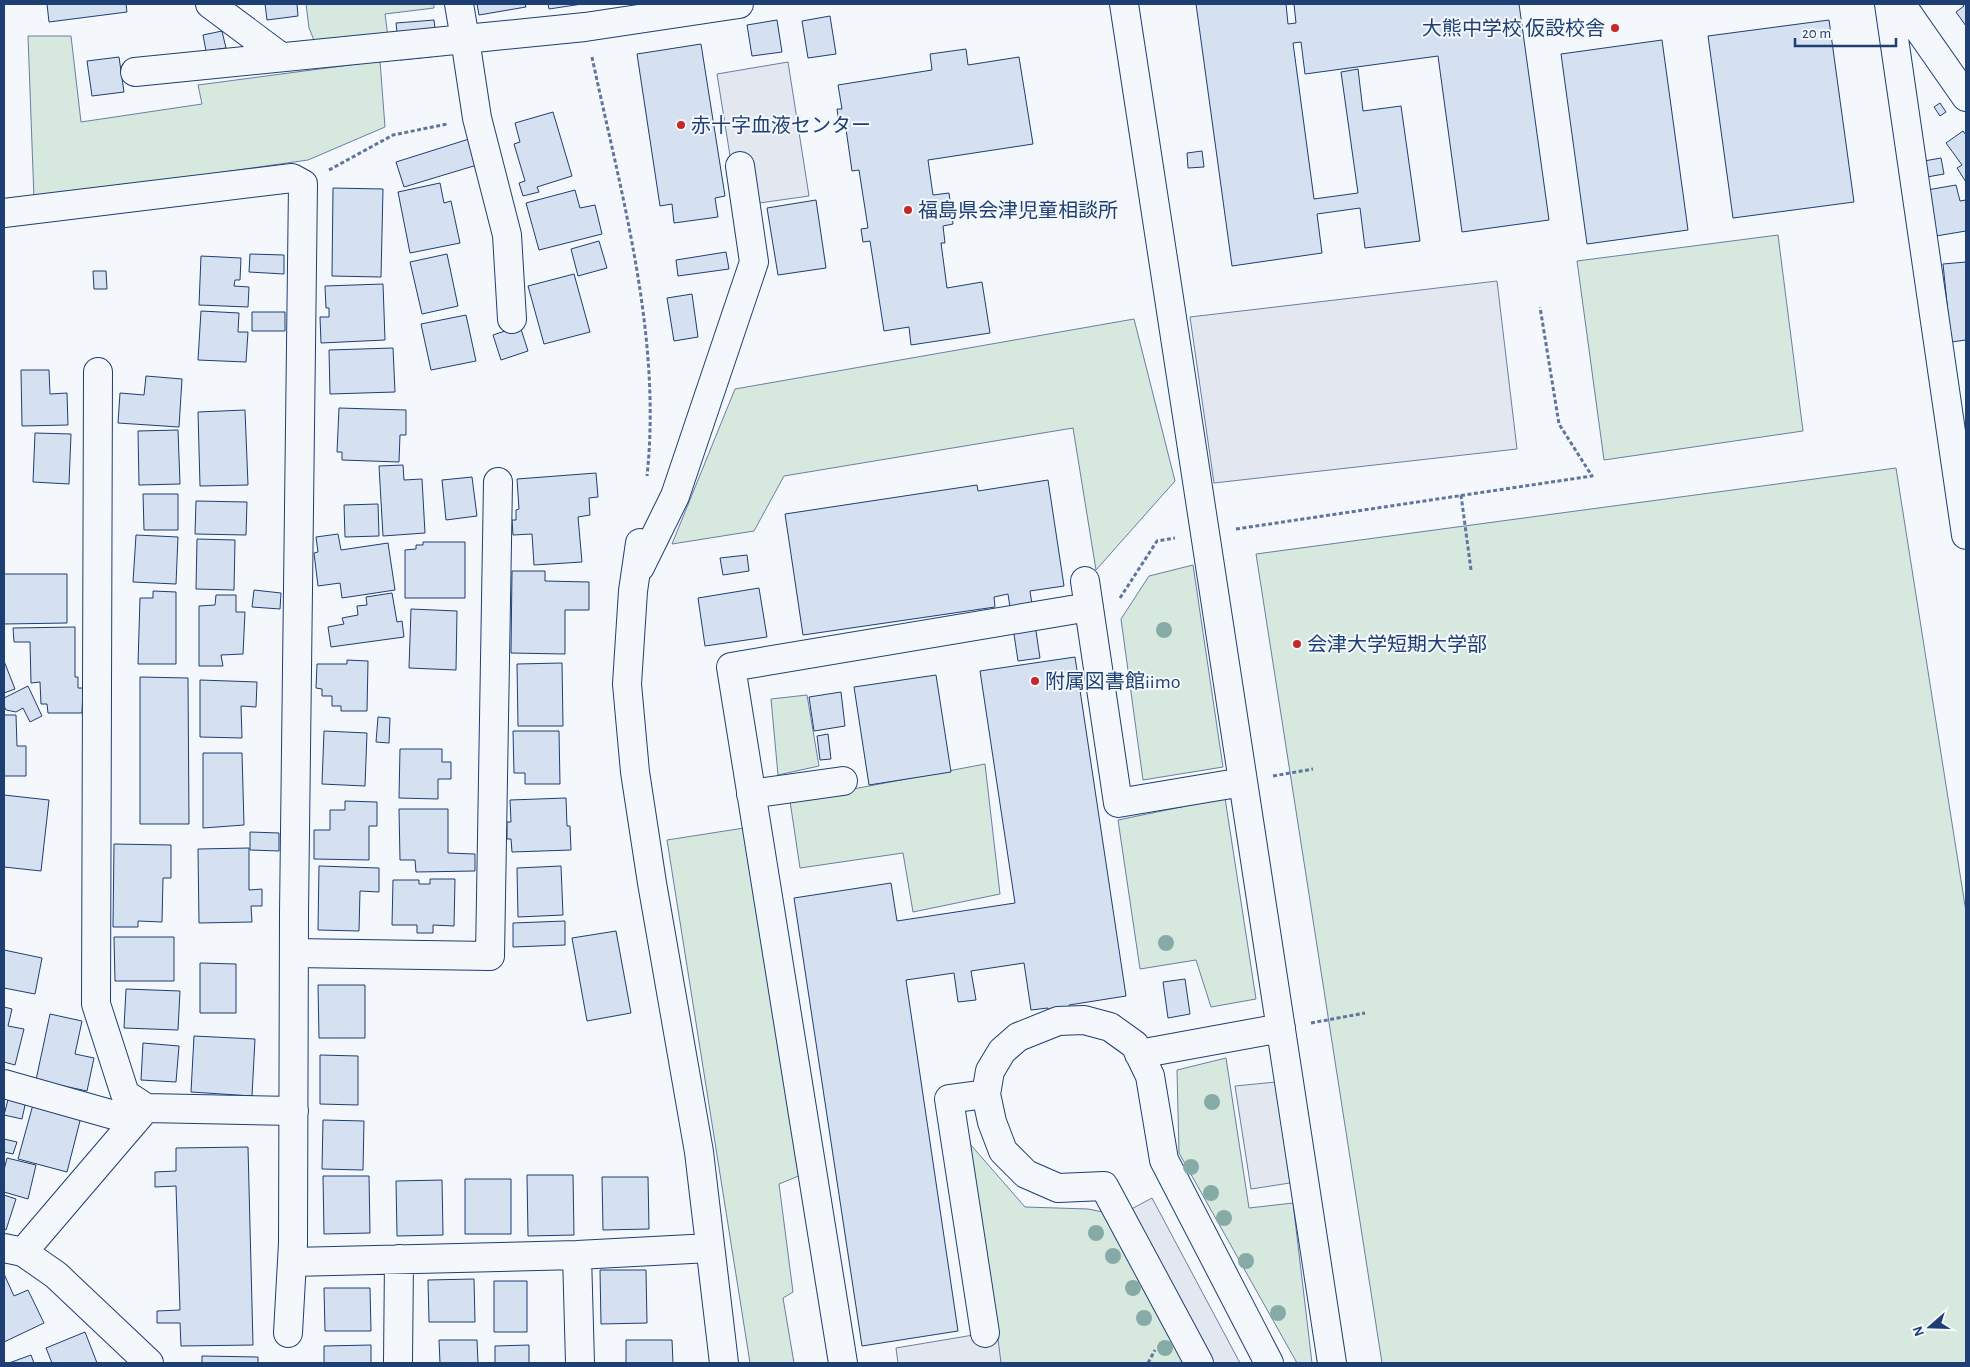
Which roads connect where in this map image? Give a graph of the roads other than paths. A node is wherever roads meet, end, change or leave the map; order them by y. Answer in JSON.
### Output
{"nodes":[{"id":1,"x":210,"y":4,"type":"edge"},
{"id":2,"x":459,"y":4,"type":"edge"},
{"id":3,"x":739,"y":4,"type":"edge"},
{"id":4,"x":1124,"y":4,"type":"edge"},
{"id":5,"x":1889,"y":4,"type":"edge"},
{"id":6,"x":1901,"y":4,"type":"edge"},
{"id":7,"x":705,"y":6,"type":"edge"},
{"id":8,"x":464,"y":39,"type":"junction"},
{"id":9,"x":281,"y":57,"type":"junction"},
{"id":10,"x":135,"y":72,"type":"dead end"},
{"id":11,"x":1966,"y":97,"type":"edge"},
{"id":12,"x":740,"y":166,"type":"dead end"},
{"id":13,"x":4,"y":213,"type":"edge"},
{"id":14,"x":512,"y":319,"type":"dead end"},
{"id":15,"x":98,"y":372,"type":"dead end"},
{"id":16,"x":498,"y":482,"type":"dead end"},
{"id":17,"x":1966,"y":536,"type":"edge"},
{"id":18,"x":640,"y":543,"type":"dead end"},
{"id":19,"x":636,"y":577,"type":"junction"},
{"id":20,"x":843,"y":781,"type":"dead end"},
{"id":21,"x":1243,"y":782,"type":"junction"},
{"id":22,"x":751,"y":794,"type":"junction"},
{"id":23,"x":294,"y":953,"type":"junction"},
{"id":24,"x":1281,"y":1028,"type":"junction"},
{"id":25,"x":1140,"y":1054,"type":"junction"},
{"id":26,"x":4,"y":1084,"type":"edge"},
{"id":27,"x":986,"y":1094,"type":"junction"},
{"id":28,"x":294,"y":1111,"type":"junction"},
{"id":29,"x":141,"y":1115,"type":"junction"},
{"id":30,"x":710,"y":1248,"type":"junction"},
{"id":31,"x":13,"y":1250,"type":"edge"},
{"id":32,"x":577,"y":1255,"type":"junction"},
{"id":33,"x":399,"y":1259,"type":"junction"},
{"id":34,"x":292,"y":1262,"type":"junction"},
{"id":35,"x":288,"y":1333,"type":"dead end"},
{"id":36,"x":985,"y":1333,"type":"dead end"},
{"id":37,"x":149,"y":1363,"type":"edge"},
{"id":38,"x":398,"y":1363,"type":"edge"},
{"id":39,"x":580,"y":1363,"type":"edge"},
{"id":40,"x":724,"y":1363,"type":"edge"},
{"id":41,"x":842,"y":1363,"type":"edge"},
{"id":42,"x":1199,"y":1363,"type":"edge"},
{"id":43,"x":1269,"y":1363,"type":"edge"},
{"id":44,"x":1332,"y":1363,"type":"edge"}],
"edges":[{"from":1,"to":9,"type":"street"},
{"from":2,"to":8,"type":"street"},
{"from":3,"to":7,"type":"street"},
{"from":4,"to":21,"type":"street"},
{"from":5,"to":17,"type":"street"},
{"from":6,"to":11,"type":"street"},
{"from":7,"to":8,"type":"street"},
{"from":8,"to":9,"type":"street"},
{"from":8,"to":14,"type":"street"},
{"from":9,"to":10,"type":"street"},
{"from":12,"to":19,"type":"street"},
{"from":13,"to":23,"type":"street"},
{"from":15,"to":29,"type":"street"},
{"from":16,"to":23,"type":"street"},
{"from":18,"to":19,"type":"street"},
{"from":19,"to":30,"type":"street"},
{"from":20,"to":22,"type":"street"},
{"from":21,"to":22,"type":"street"},
{"from":21,"to":24,"type":"street"},
{"from":22,"to":41,"type":"street"},
{"from":23,"to":28,"type":"street"},
{"from":24,"to":25,"type":"street"},
{"from":24,"to":44,"type":"street"},
{"from":25,"to":27,"type":"street"},
{"from":25,"to":43,"type":"street"},
{"from":26,"to":29,"type":"street"},
{"from":27,"to":36,"type":"street"},
{"from":27,"to":42,"type":"street"},
{"from":28,"to":29,"type":"street"},
{"from":28,"to":34,"type":"street"},
{"from":29,"to":31,"type":"street"},
{"from":30,"to":32,"type":"street"},
{"from":30,"to":40,"type":"street"},
{"from":31,"to":37,"type":"street"},
{"from":32,"to":33,"type":"street"},
{"from":32,"to":39,"type":"street"},
{"from":33,"to":34,"type":"street"},
{"from":33,"to":38,"type":"street"},
{"from":34,"to":35,"type":"street"}]}
